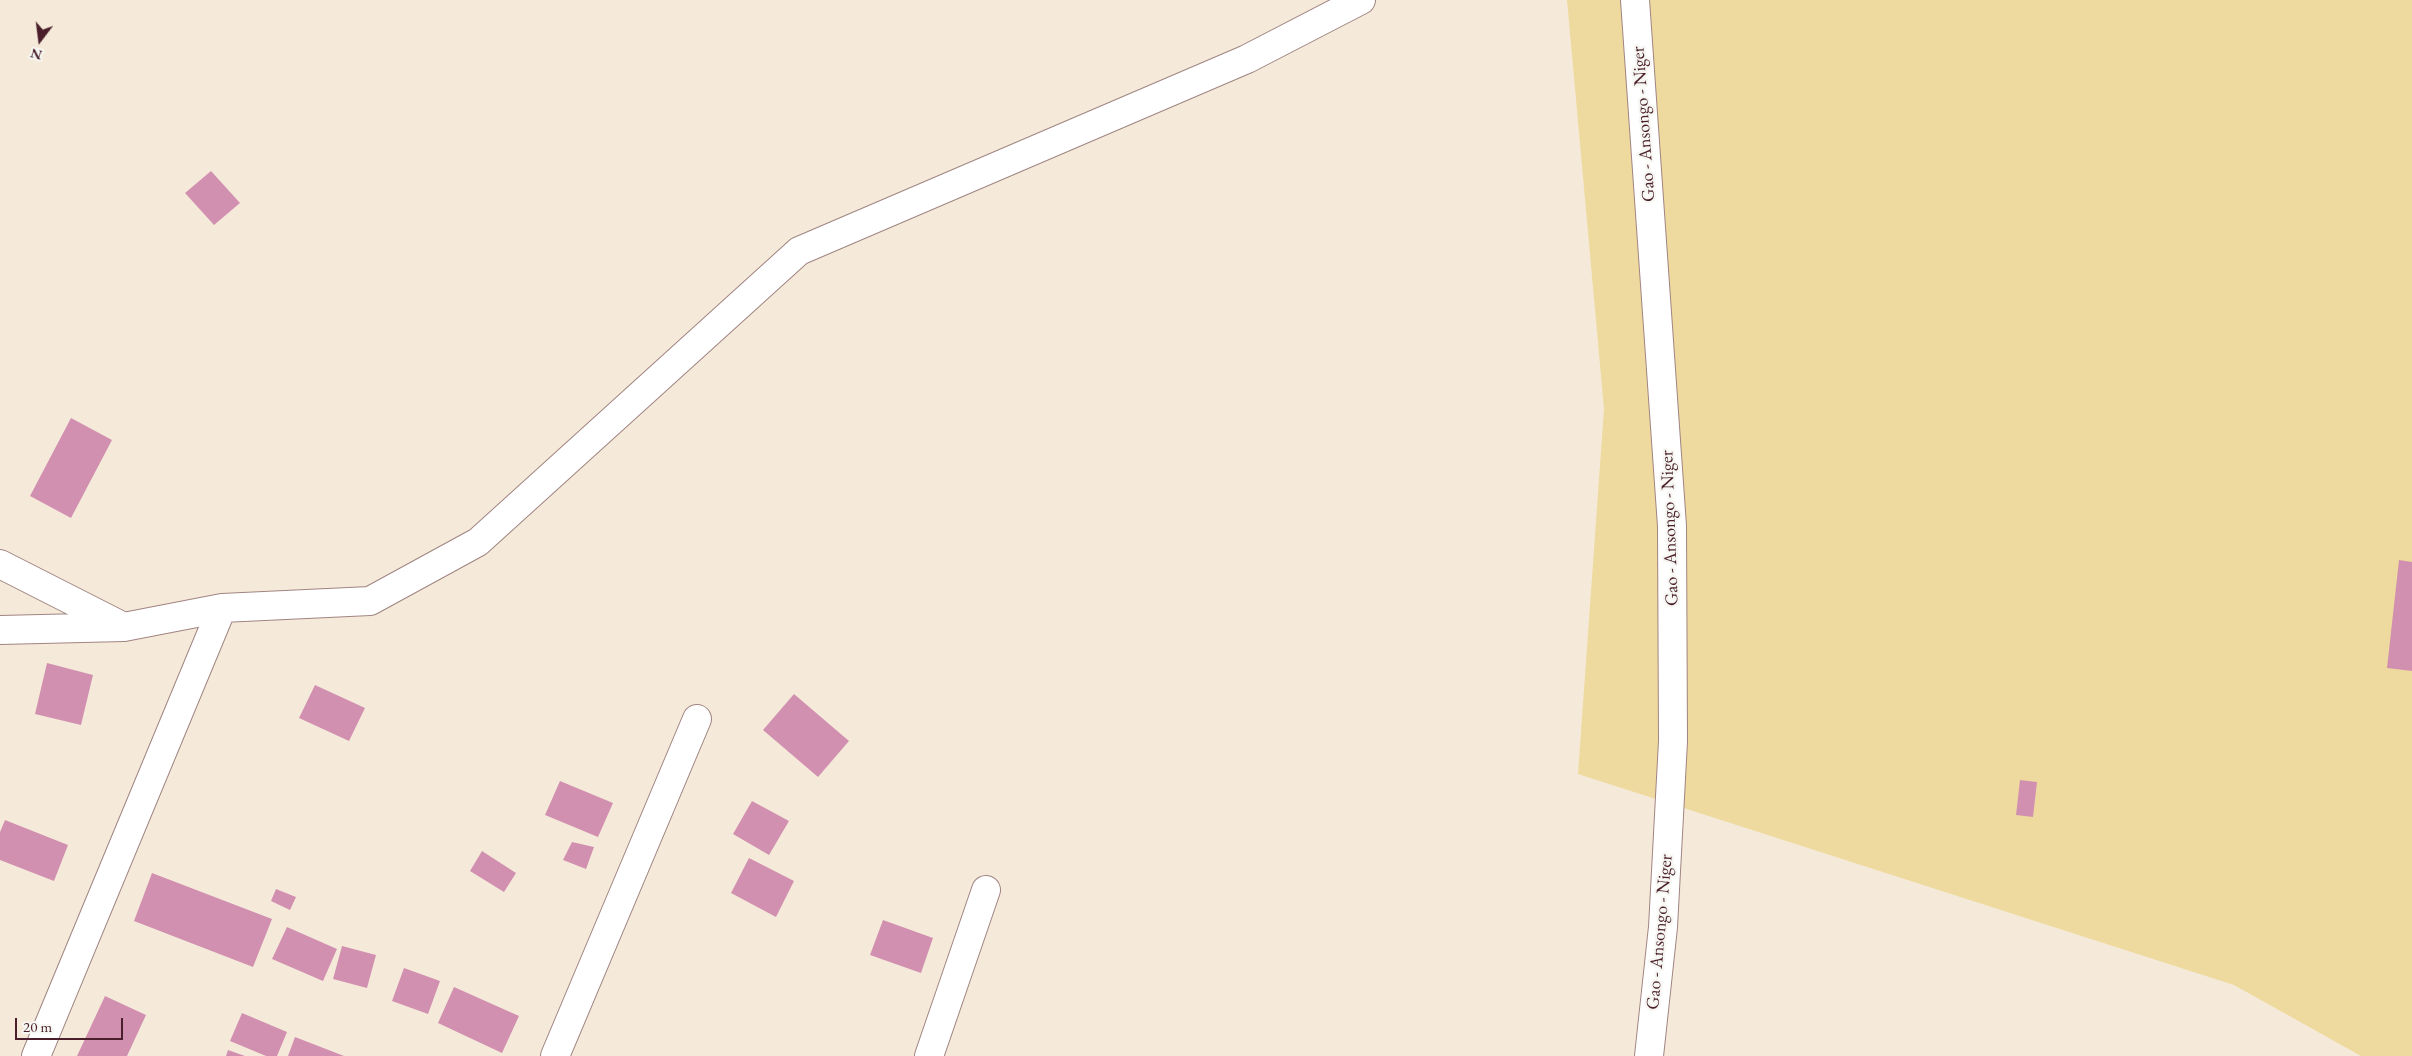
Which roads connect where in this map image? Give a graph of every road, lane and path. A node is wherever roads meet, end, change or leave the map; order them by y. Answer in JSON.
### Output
{"nodes":[{"id":1,"x":1362,"y":0,"type":"edge"},
{"id":2,"x":1636,"y":0,"type":"edge"},
{"id":3,"x":0,"y":564,"type":"edge"},
{"id":4,"x":222,"y":608,"type":"junction"},
{"id":5,"x":124,"y":627,"type":"junction"},
{"id":6,"x":0,"y":630,"type":"edge"},
{"id":7,"x":697,"y":719,"type":"dead end"},
{"id":8,"x":986,"y":890,"type":"dead end"},
{"id":9,"x":36,"y":1056,"type":"edge"},
{"id":10,"x":555,"y":1056,"type":"edge"},
{"id":11,"x":929,"y":1056,"type":"edge"},
{"id":12,"x":1649,"y":1056,"type":"edge"}],
"edges":[{"from":1,"to":4,"type":"street"},
{"from":2,"to":12,"type":"street","name":"Gao - Ansongo - Niger"},
{"from":3,"to":5,"type":"street"},
{"from":4,"to":5,"type":"street"},
{"from":4,"to":9,"type":"street"},
{"from":5,"to":6,"type":"street"},
{"from":7,"to":10,"type":"street"},
{"from":8,"to":11,"type":"street"}]}
